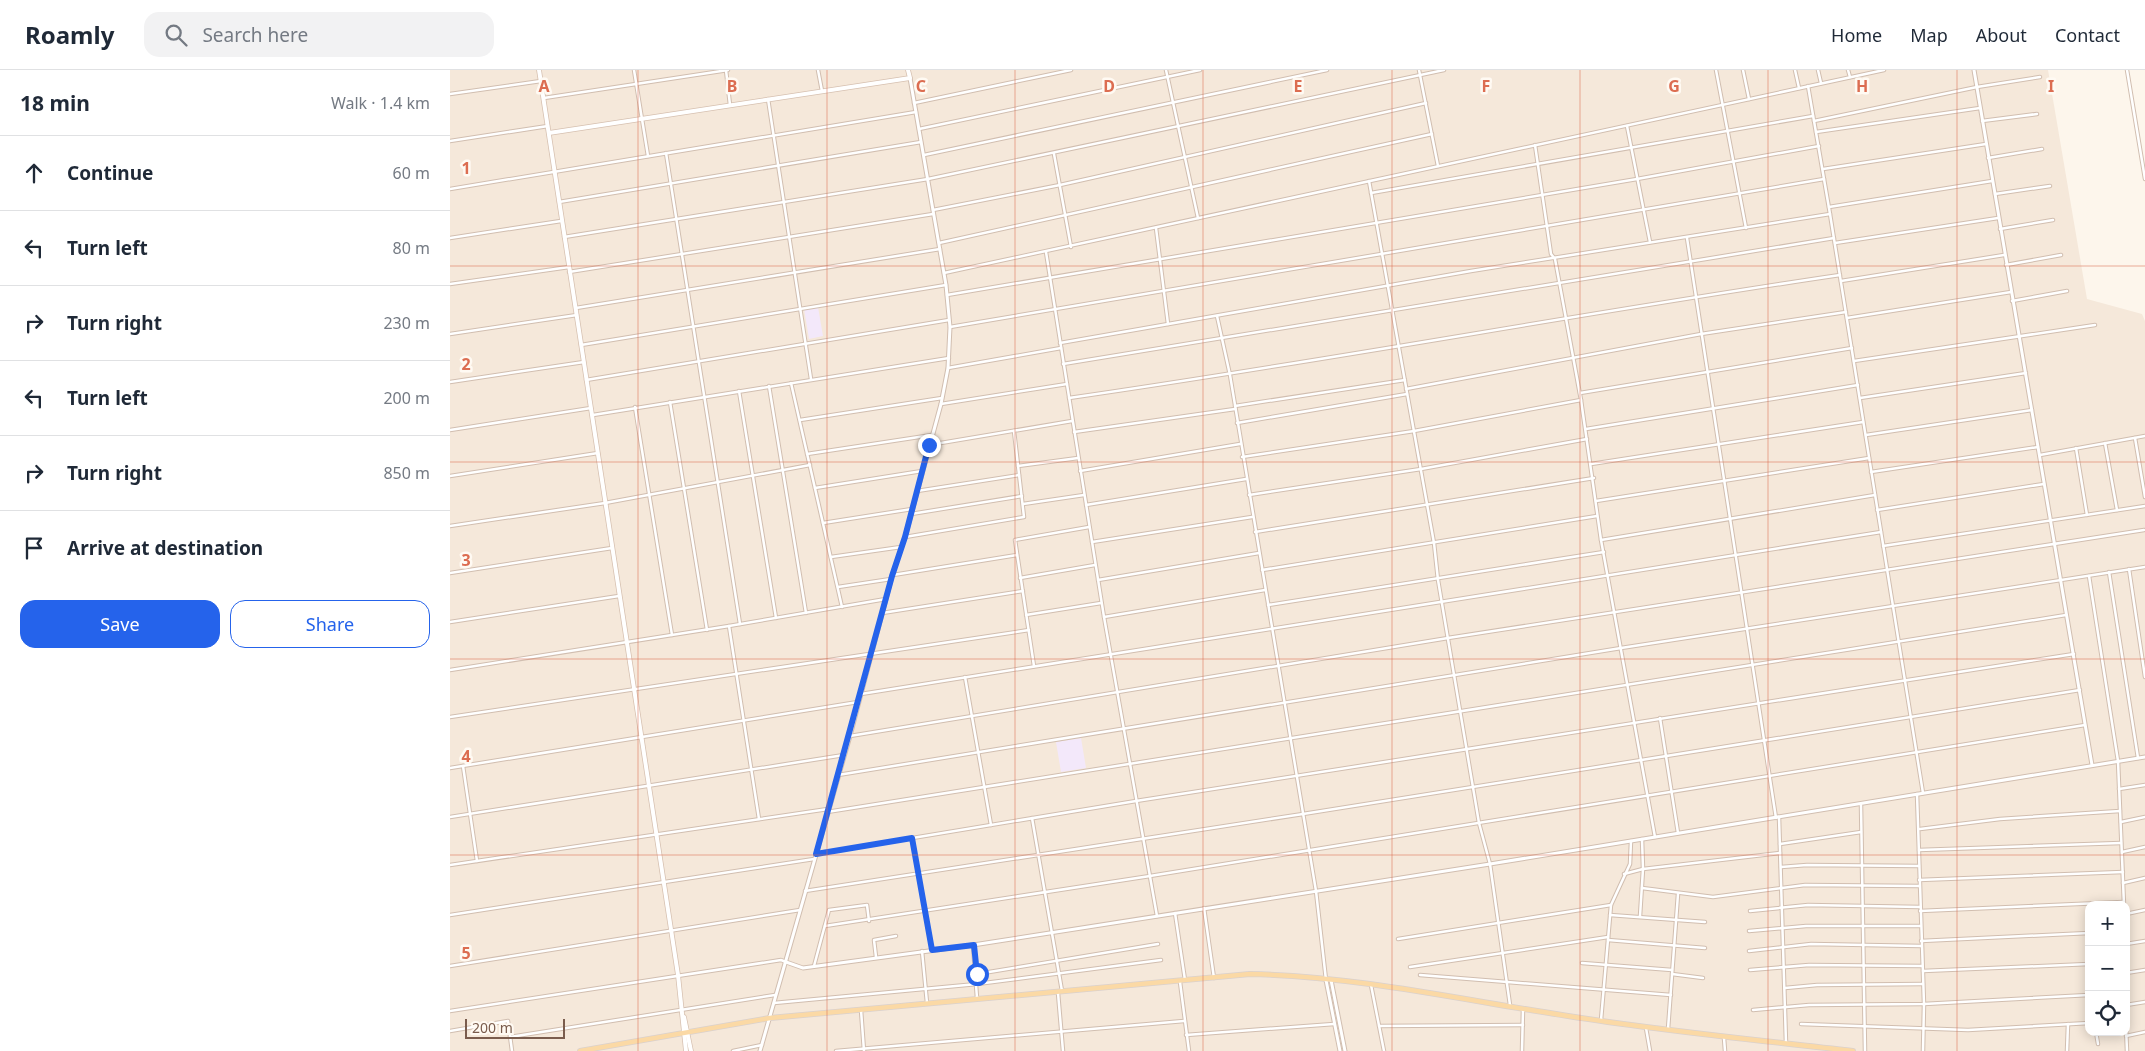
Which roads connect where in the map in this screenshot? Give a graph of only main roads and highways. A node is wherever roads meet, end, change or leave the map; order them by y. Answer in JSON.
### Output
{"nodes":[{"id":1,"x":539,"y":70,"type":"edge"},
{"id":2,"x":908,"y":70,"type":"edge"},
{"id":3,"x":549,"y":133,"type":"junction"},
{"id":4,"x":686,"y":1034,"type":"junction"},
{"id":5,"x":580,"y":1051,"type":"edge"},
{"id":6,"x":686,"y":1051,"type":"edge"},
{"id":7,"x":691,"y":1051,"type":"edge"},
{"id":8,"x":1853,"y":1051,"type":"edge"}],
"edges":[{"from":1,"to":3,"type":"main road"},
{"from":2,"to":3,"type":"main road"},
{"from":3,"to":4,"type":"main road"},
{"from":4,"to":5,"type":"main road"},
{"from":4,"to":6,"type":"main road"},
{"from":4,"to":7,"type":"main road"},
{"from":4,"to":8,"type":"main road"}]}
